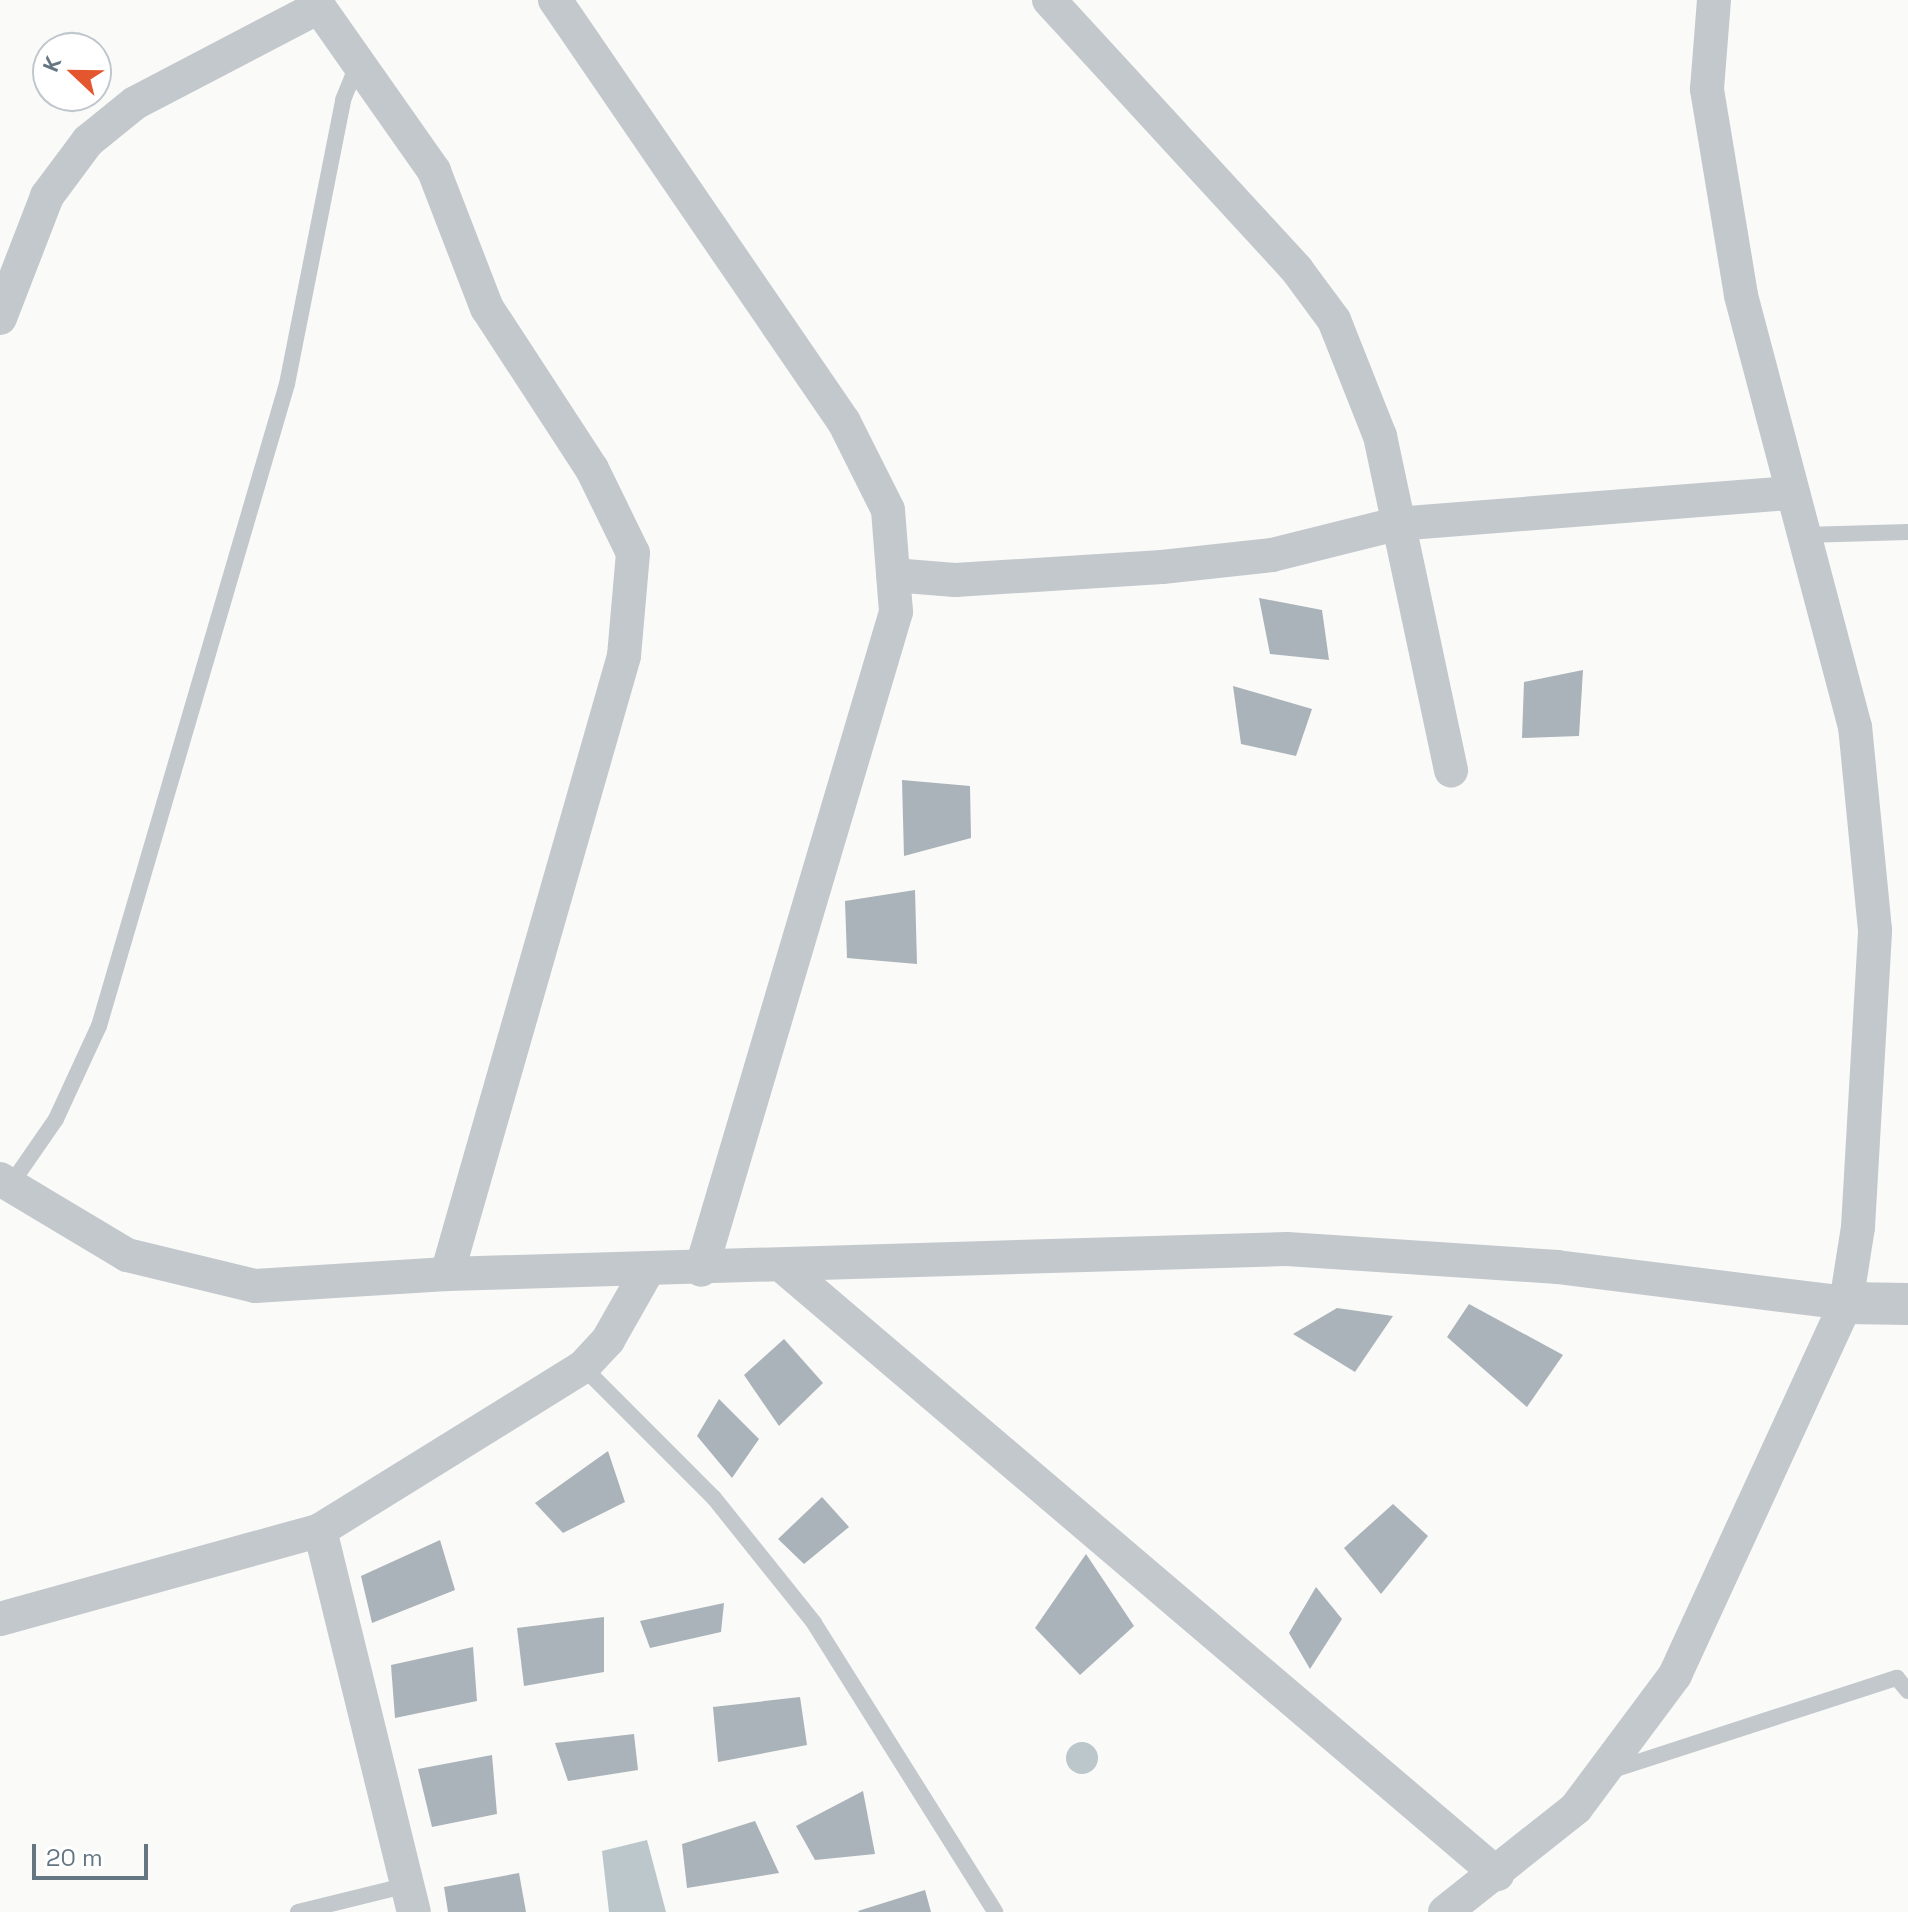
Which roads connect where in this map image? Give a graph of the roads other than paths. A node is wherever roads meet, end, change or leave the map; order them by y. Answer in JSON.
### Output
{"nodes":[{"id":1,"x":555,"y":0,"type":"edge"},
{"id":2,"x":1049,"y":0,"type":"edge"},
{"id":3,"x":1714,"y":0,"type":"edge"},
{"id":4,"x":316,"y":3,"type":"edge"},
{"id":5,"x":358,"y":63,"type":"junction"},
{"id":6,"x":0,"y":318,"type":"edge"},
{"id":7,"x":1793,"y":493,"type":"junction"},
{"id":8,"x":1396,"y":524,"type":"junction"},
{"id":9,"x":1908,"y":532,"type":"edge"},
{"id":10,"x":1804,"y":535,"type":"junction"},
{"id":11,"x":893,"y":575,"type":"junction"},
{"id":12,"x":1451,"y":771,"type":"dead end"},
{"id":13,"x":5,"y":1183,"type":"edge"},
{"id":14,"x":786,"y":1269,"type":"junction"},
{"id":15,"x":701,"y":1270,"type":"junction"},
{"id":16,"x":646,"y":1273,"type":"junction"},
{"id":17,"x":447,"y":1274,"type":"junction"},
{"id":18,"x":1846,"y":1303,"type":"junction"},
{"id":19,"x":1908,"y":1304,"type":"edge"},
{"id":20,"x":583,"y":1367,"type":"junction"},
{"id":21,"x":320,"y":1530,"type":"junction"},
{"id":22,"x":0,"y":1619,"type":"edge"},
{"id":23,"x":1904,"y":1679,"type":"edge"},
{"id":24,"x":1601,"y":1774,"type":"junction"},
{"id":25,"x":1497,"y":1874,"type":"junction"},
{"id":26,"x":411,"y":1898,"type":"edge"},
{"id":27,"x":298,"y":1912,"type":"edge"},
{"id":28,"x":995,"y":1912,"type":"edge"},
{"id":29,"x":1445,"y":1912,"type":"edge"}],
"edges":[{"from":1,"to":11,"type":"street"},
{"from":2,"to":8,"type":"street"},
{"from":3,"to":7,"type":"street"},
{"from":4,"to":5,"type":"street"},
{"from":4,"to":6,"type":"street"},
{"from":5,"to":13,"type":"lane"},
{"from":5,"to":17,"type":"street"},
{"from":7,"to":8,"type":"street"},
{"from":7,"to":10,"type":"street"},
{"from":8,"to":11,"type":"street"},
{"from":8,"to":12,"type":"street"},
{"from":9,"to":10,"type":"lane"},
{"from":10,"to":18,"type":"street"},
{"from":11,"to":15,"type":"street"},
{"from":13,"to":17,"type":"street"},
{"from":14,"to":15,"type":"street"},
{"from":14,"to":18,"type":"street"},
{"from":14,"to":25,"type":"street"},
{"from":15,"to":16,"type":"street"},
{"from":16,"to":17,"type":"street"},
{"from":16,"to":20,"type":"street"},
{"from":18,"to":19,"type":"street"},
{"from":18,"to":24,"type":"street"},
{"from":20,"to":21,"type":"street"},
{"from":20,"to":28,"type":"lane"},
{"from":21,"to":22,"type":"street"},
{"from":21,"to":26,"type":"street"},
{"from":23,"to":24,"type":"lane"},
{"from":24,"to":25,"type":"street"},
{"from":25,"to":29,"type":"street"},
{"from":26,"to":27,"type":"lane"}]}
